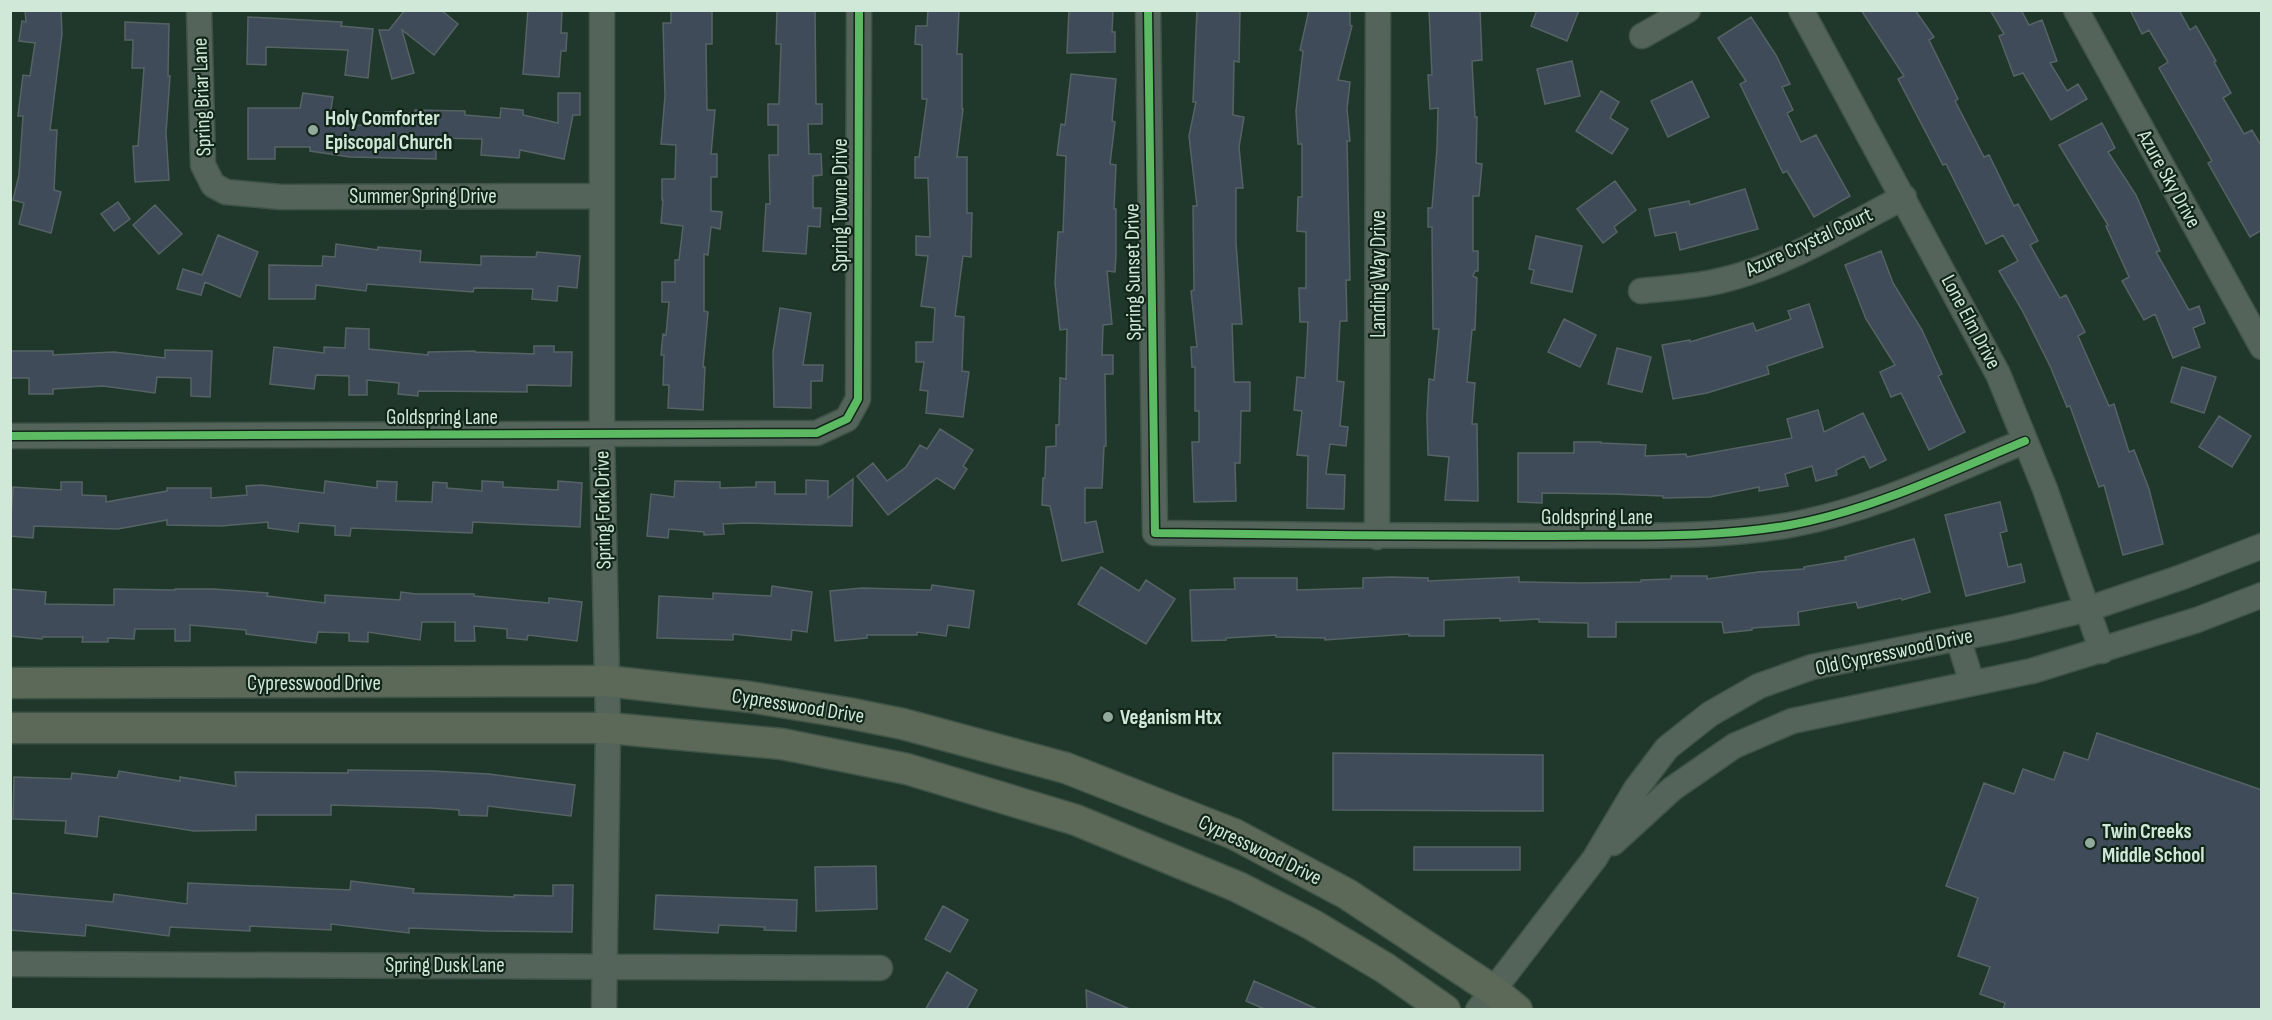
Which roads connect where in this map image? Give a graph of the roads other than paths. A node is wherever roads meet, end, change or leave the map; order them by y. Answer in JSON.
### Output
{"nodes":[{"id":1,"x":199,"y":10,"type":"edge"},
{"id":2,"x":602,"y":10,"type":"edge"},
{"id":3,"x":859,"y":10,"type":"edge"},
{"id":4,"x":1148,"y":10,"type":"edge"},
{"id":5,"x":1378,"y":10,"type":"edge"},
{"id":6,"x":1688,"y":10,"type":"edge"},
{"id":7,"x":1801,"y":10,"type":"edge"},
{"id":8,"x":2076,"y":10,"type":"edge"},
{"id":9,"x":1642,"y":36,"type":"dead end"},
{"id":10,"x":244,"y":194,"type":"joint"},
{"id":11,"x":602,"y":196,"type":"junction"},
{"id":12,"x":1904,"y":197,"type":"junction"},
{"id":13,"x":1641,"y":291,"type":"dead end"},
{"id":14,"x":2262,"y":347,"type":"edge"},
{"id":15,"x":858,"y":399,"type":"joint"},
{"id":16,"x":602,"y":435,"type":"junction"},
{"id":17,"x":10,"y":436,"type":"edge"},
{"id":18,"x":2025,"y":441,"type":"junction"},
{"id":19,"x":1155,"y":533,"type":"joint"},
{"id":20,"x":1377,"y":537,"type":"junction"},
{"id":21,"x":2262,"y":546,"type":"edge"},
{"id":22,"x":2262,"y":595,"type":"edge"},
{"id":23,"x":2088,"y":609,"type":"junction"},
{"id":24,"x":1958,"y":638,"type":"junction"},
{"id":25,"x":2102,"y":651,"type":"junction"},
{"id":26,"x":607,"y":681,"type":"junction"},
{"id":27,"x":10,"y":683,"type":"edge"},
{"id":28,"x":69,"y":683,"type":"junction"},
{"id":29,"x":1972,"y":683,"type":"junction"},
{"id":30,"x":67,"y":727,"type":"junction"},
{"id":31,"x":10,"y":728,"type":"edge"},
{"id":32,"x":608,"y":728,"type":"junction"},
{"id":33,"x":1074,"y":771,"type":"junction"},
{"id":34,"x":1061,"y":814,"type":"junction"},
{"id":35,"x":1595,"y":858,"type":"junction"},
{"id":36,"x":10,"y":964,"type":"edge"},
{"id":37,"x":603,"y":966,"type":"junction"},
{"id":38,"x":880,"y":968,"type":"dead end"},
{"id":39,"x":1486,"y":1000,"type":"edge"},
{"id":40,"x":604,"y":1010,"type":"edge"},
{"id":41,"x":1445,"y":1010,"type":"edge"},
{"id":42,"x":1517,"y":1010,"type":"edge"}],
"edges":[{"from":1,"to":10,"type":"street","name":"Spring Briar Lane"},
{"from":2,"to":11,"type":"street","name":"Spring Fork Drive"},
{"from":3,"to":15,"type":"street","name":"Spring Towne Drive"},
{"from":4,"to":19,"type":"street","name":"Spring Sunset Drive"},
{"from":5,"to":20,"type":"street","name":"Landing Way Drive"},
{"from":6,"to":9,"type":"street"},
{"from":7,"to":12,"type":"street","name":"Lone Elm Drive"},
{"from":8,"to":14,"type":"street","name":"Azure Sky Drive"},
{"from":10,"to":11,"type":"street","name":"Summer Spring Drive"},
{"from":11,"to":16,"type":"street","name":"Spring Fork Drive"},
{"from":12,"to":13,"type":"street","name":"Azure Crystal Court"},
{"from":12,"to":18,"type":"street","name":"Lone Elm Drive"},
{"from":15,"to":16,"type":"street","name":"Goldspring Lane"},
{"from":16,"to":17,"type":"street","name":"Goldspring Lane"},
{"from":16,"to":26,"type":"street","name":"Spring Fork Drive"},
{"from":18,"to":20,"type":"street","name":"Goldspring Lane"},
{"from":18,"to":23,"type":"street","name":"Lone Elm Drive"},
{"from":19,"to":20,"type":"street","name":"Goldspring Lane"},
{"from":21,"to":23,"type":"street","name":"Old Cypresswood Drive"},
{"from":22,"to":25,"type":"street","name":"Old Cypresswood Drive"},
{"from":23,"to":24,"type":"street","name":"Old Cypresswood Drive"},
{"from":23,"to":25,"type":"street","name":"Lone Elm Drive"},
{"from":24,"to":29,"type":"street"},
{"from":24,"to":35,"type":"street","name":"Old Cypresswood Drive"},
{"from":25,"to":29,"type":"street","name":"Old Cypresswood Drive"},
{"from":26,"to":28,"type":"main road","name":"Cypresswood Drive"},
{"from":26,"to":32,"type":"street","name":"Spring Fork Drive"},
{"from":26,"to":33,"type":"main road","name":"Cypresswood Drive"},
{"from":27,"to":28,"type":"main road","name":"Cypresswood Drive"},
{"from":28,"to":30,"type":"main road"},
{"from":29,"to":35,"type":"street","name":"Old Cypresswood Drive"},
{"from":30,"to":31,"type":"main road","name":"Cypresswood Drive"},
{"from":30,"to":32,"type":"main road","name":"Cypresswood Drive"},
{"from":32,"to":34,"type":"main road","name":"Cypresswood Drive"},
{"from":32,"to":37,"type":"street","name":"Spring Fork Drive"},
{"from":33,"to":34,"type":"main road"},
{"from":33,"to":39,"type":"main road","name":"Cypresswood Drive"},
{"from":34,"to":41,"type":"main road","name":"Cypresswood Drive"},
{"from":35,"to":39,"type":"street","name":"Old Cypresswood Drive"},
{"from":36,"to":37,"type":"street","name":"Spring Dusk Lane"},
{"from":37,"to":38,"type":"street","name":"Spring Dusk Lane"},
{"from":37,"to":40,"type":"street","name":"Spring Fork Drive"},
{"from":39,"to":42,"type":"main road","name":"Cypresswood Drive"}]}
